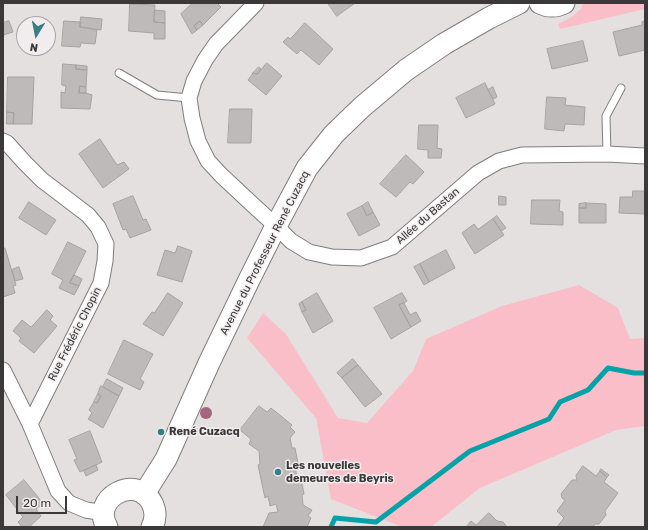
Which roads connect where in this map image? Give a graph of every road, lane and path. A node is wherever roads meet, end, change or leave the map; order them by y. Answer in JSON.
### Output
{"nodes":[{"id":1,"x":256,"y":3,"type":"edge"},
{"id":2,"x":519,"y":3,"type":"edge"},
{"id":3,"x":540,"y":3,"type":"edge"},
{"id":4,"x":564,"y":3,"type":"edge"},
{"id":5,"x":119,"y":73,"type":"dead end"},
{"id":6,"x":622,"y":88,"type":"dead end"},
{"id":7,"x":189,"y":98,"type":"junction"},
{"id":8,"x":3,"y":141,"type":"edge"},
{"id":9,"x":607,"y":154,"type":"junction"},
{"id":10,"x":645,"y":156,"type":"edge"},
{"id":11,"x":276,"y":226,"type":"junction"},
{"id":12,"x":3,"y":370,"type":"edge"},
{"id":13,"x":30,"y":424,"type":"junction"},
{"id":14,"x":144,"y":494,"type":"junction"},
{"id":15,"x":106,"y":520,"type":"edge"},
{"id":16,"x":152,"y":527,"type":"edge"}],
"edges":[{"from":1,"to":7,"type":"street","name":"Allée du Bastan"},
{"from":2,"to":11,"type":"street","name":"Avenue du Professeur René Cuzacq"},
{"from":3,"to":4,"type":"street"},
{"from":5,"to":7,"type":"lane"},
{"from":6,"to":9,"type":"lane"},
{"from":7,"to":11,"type":"street","name":"Allée du Bastan"},
{"from":8,"to":13,"type":"street","name":"Rue Frédéric Chopin"},
{"from":9,"to":10,"type":"street","name":"Allée du Bastan"},
{"from":9,"to":11,"type":"street","name":"Allée du Bastan"},
{"from":11,"to":14,"type":"street","name":"Avenue du Professeur René Cuzacq"},
{"from":12,"to":13,"type":"street"},
{"from":13,"to":15,"type":"street"},
{"from":14,"to":15,"type":"street"},
{"from":14,"to":16,"type":"street"}]}
